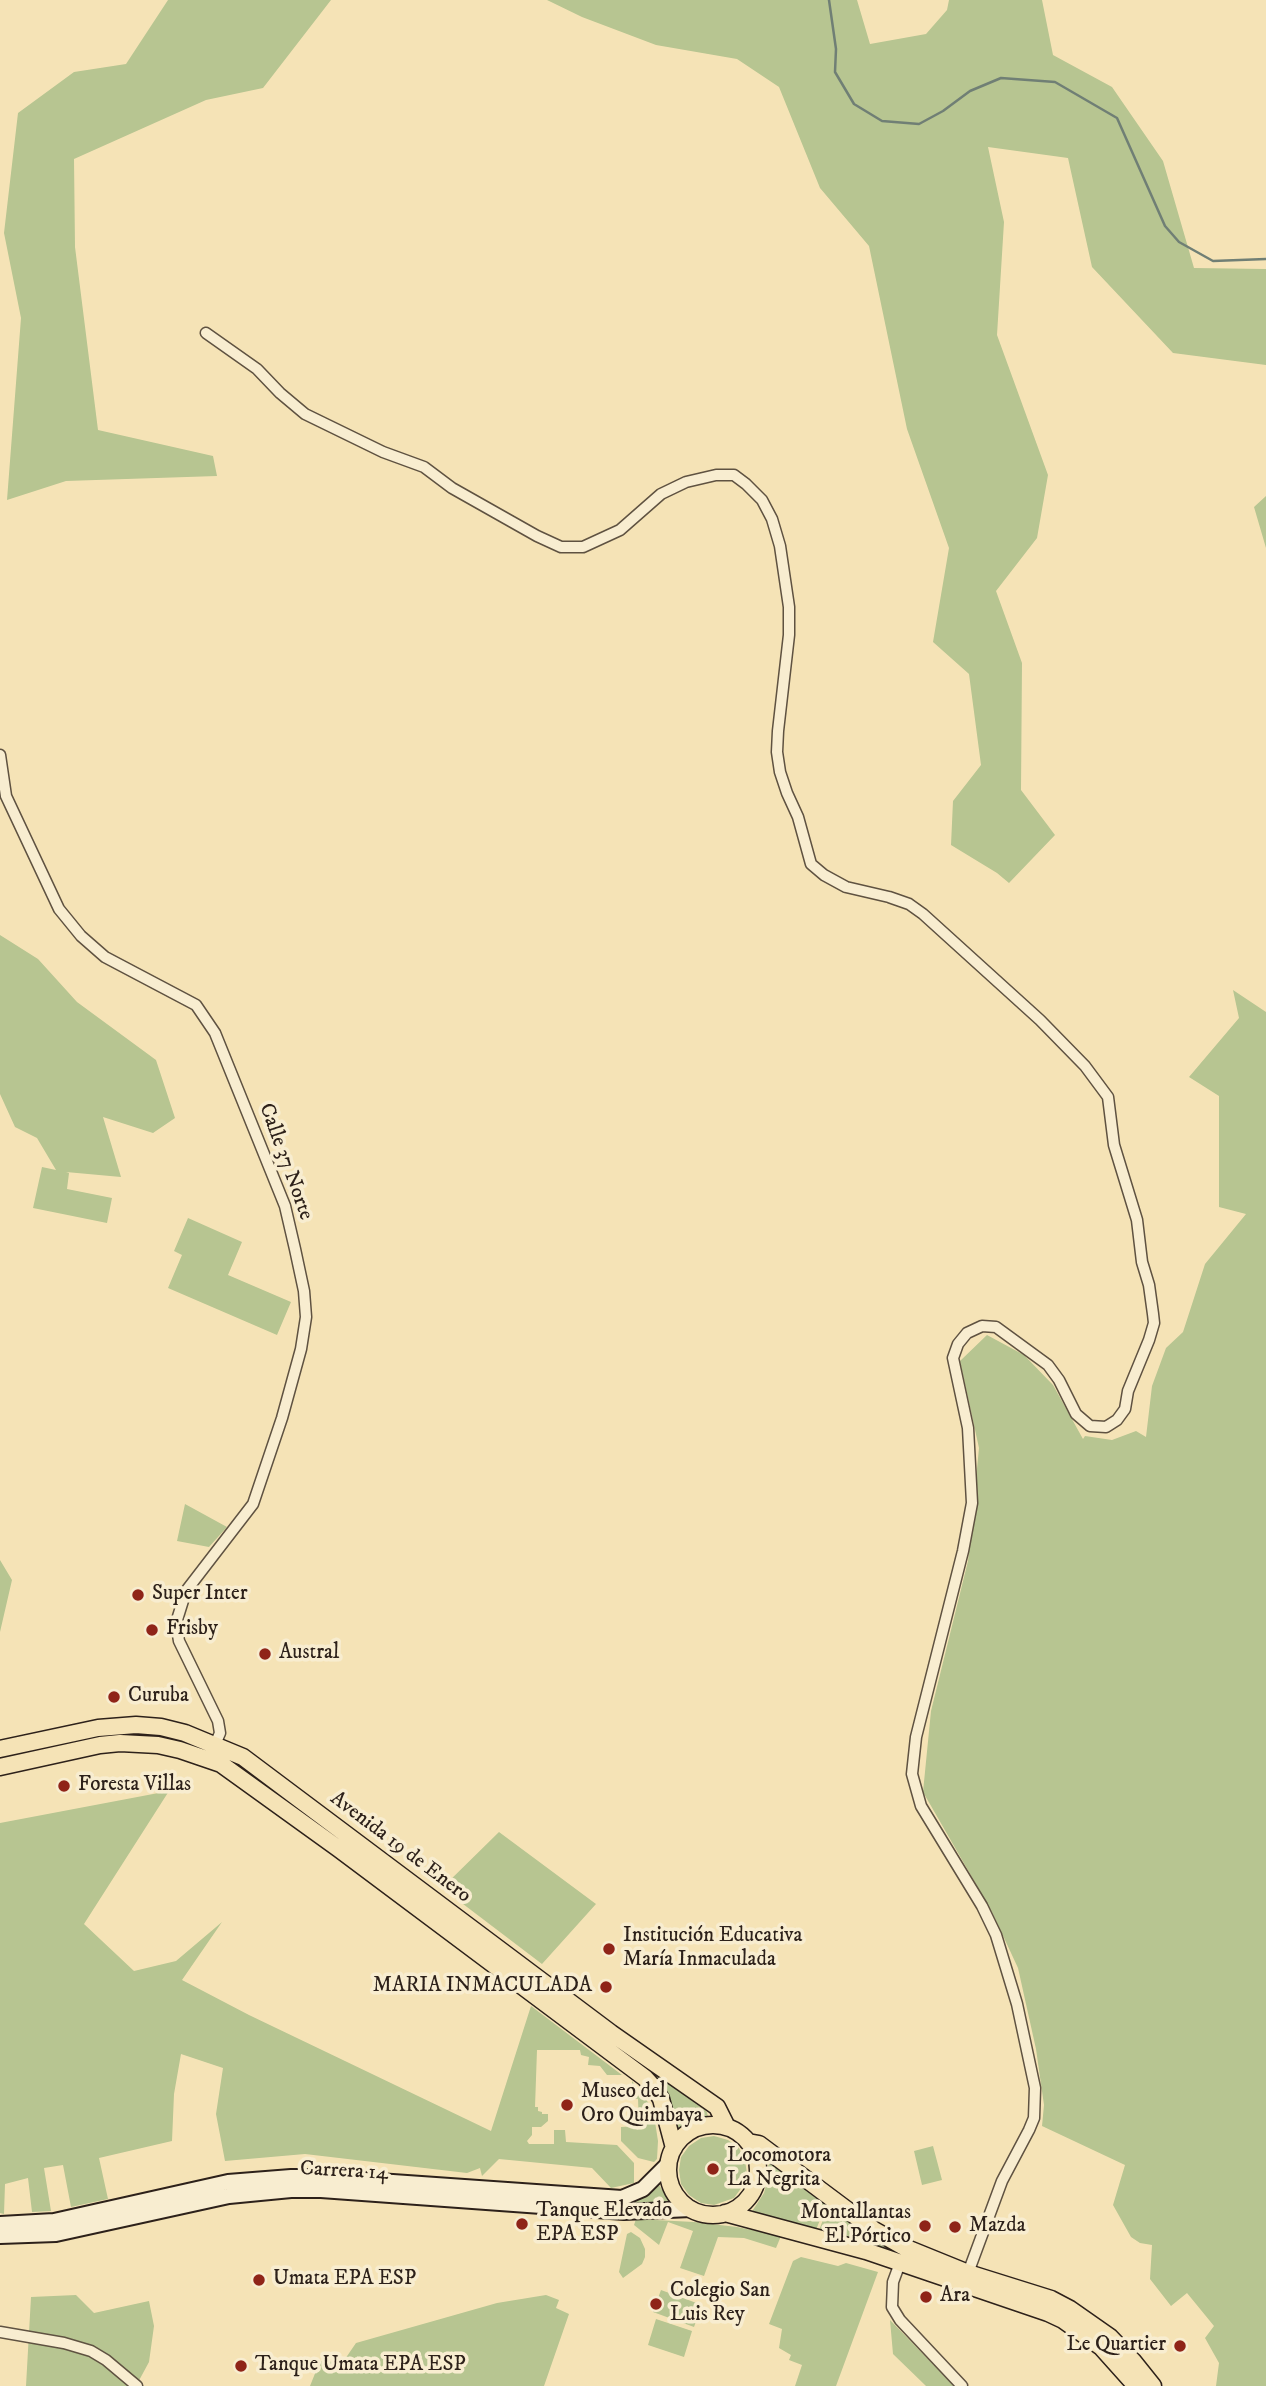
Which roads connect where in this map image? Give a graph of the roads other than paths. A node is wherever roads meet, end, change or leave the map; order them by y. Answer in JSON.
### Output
{"nodes":[{"id":1,"x":206,"y":333,"type":"dead end"},
{"id":2,"x":0,"y":755,"type":"edge"},
{"id":3,"x":217,"y":1744,"type":"junction"},
{"id":4,"x":0,"y":1749,"type":"edge"},
{"id":5,"x":207,"y":1759,"type":"junction"},
{"id":6,"x":0,"y":1767,"type":"edge"},
{"id":7,"x":727,"y":2127,"type":"junction"},
{"id":8,"x":748,"y":2142,"type":"junction"},
{"id":9,"x":674,"y":2147,"type":"junction"},
{"id":10,"x":668,"y":2164,"type":"junction"},
{"id":11,"x":691,"y":2209,"type":"junction"},
{"id":12,"x":725,"y":2213,"type":"junction"},
{"id":13,"x":0,"y":2224,"type":"edge"},
{"id":14,"x":0,"y":2236,"type":"edge"},
{"id":15,"x":900,"y":2263,"type":"junction"},
{"id":16,"x":968,"y":2273,"type":"junction"},
{"id":17,"x":1018,"y":2295,"type":"junction"},
{"id":18,"x":0,"y":2332,"type":"edge"},
{"id":19,"x":137,"y":2386,"type":"edge"},
{"id":20,"x":962,"y":2386,"type":"edge"},
{"id":21,"x":1136,"y":2386,"type":"edge"},
{"id":22,"x":1153,"y":2386,"type":"edge"}],
"edges":[{"from":1,"to":16,"type":"street"},
{"from":2,"to":3,"type":"street","name":"Calle 37 Norte"},
{"from":3,"to":4,"type":"main road","name":"Avenida 19 de Enero"},
{"from":3,"to":5,"type":"street"},
{"from":3,"to":7,"type":"main road","name":"Avenida 19 de Enero"},
{"from":5,"to":6,"type":"main road","name":"Avenida 19 de Enero"},
{"from":5,"to":9,"type":"main road","name":"Avenida 19 de Enero"},
{"from":7,"to":8,"type":"main road"},
{"from":7,"to":9,"type":"main road"},
{"from":8,"to":12,"type":"main road"},
{"from":8,"to":16,"type":"main road"},
{"from":9,"to":10,"type":"main road"},
{"from":10,"to":11,"type":"main road"},
{"from":10,"to":13,"type":"main road","name":"Carrera 14"},
{"from":11,"to":12,"type":"main road"},
{"from":11,"to":14,"type":"main road","name":"Carrera 14"},
{"from":12,"to":15,"type":"main road"},
{"from":15,"to":17,"type":"main road"},
{"from":15,"to":20,"type":"street"},
{"from":16,"to":17,"type":"main road"},
{"from":17,"to":21,"type":"main road"},
{"from":17,"to":22,"type":"main road"},
{"from":18,"to":19,"type":"street"}]}
